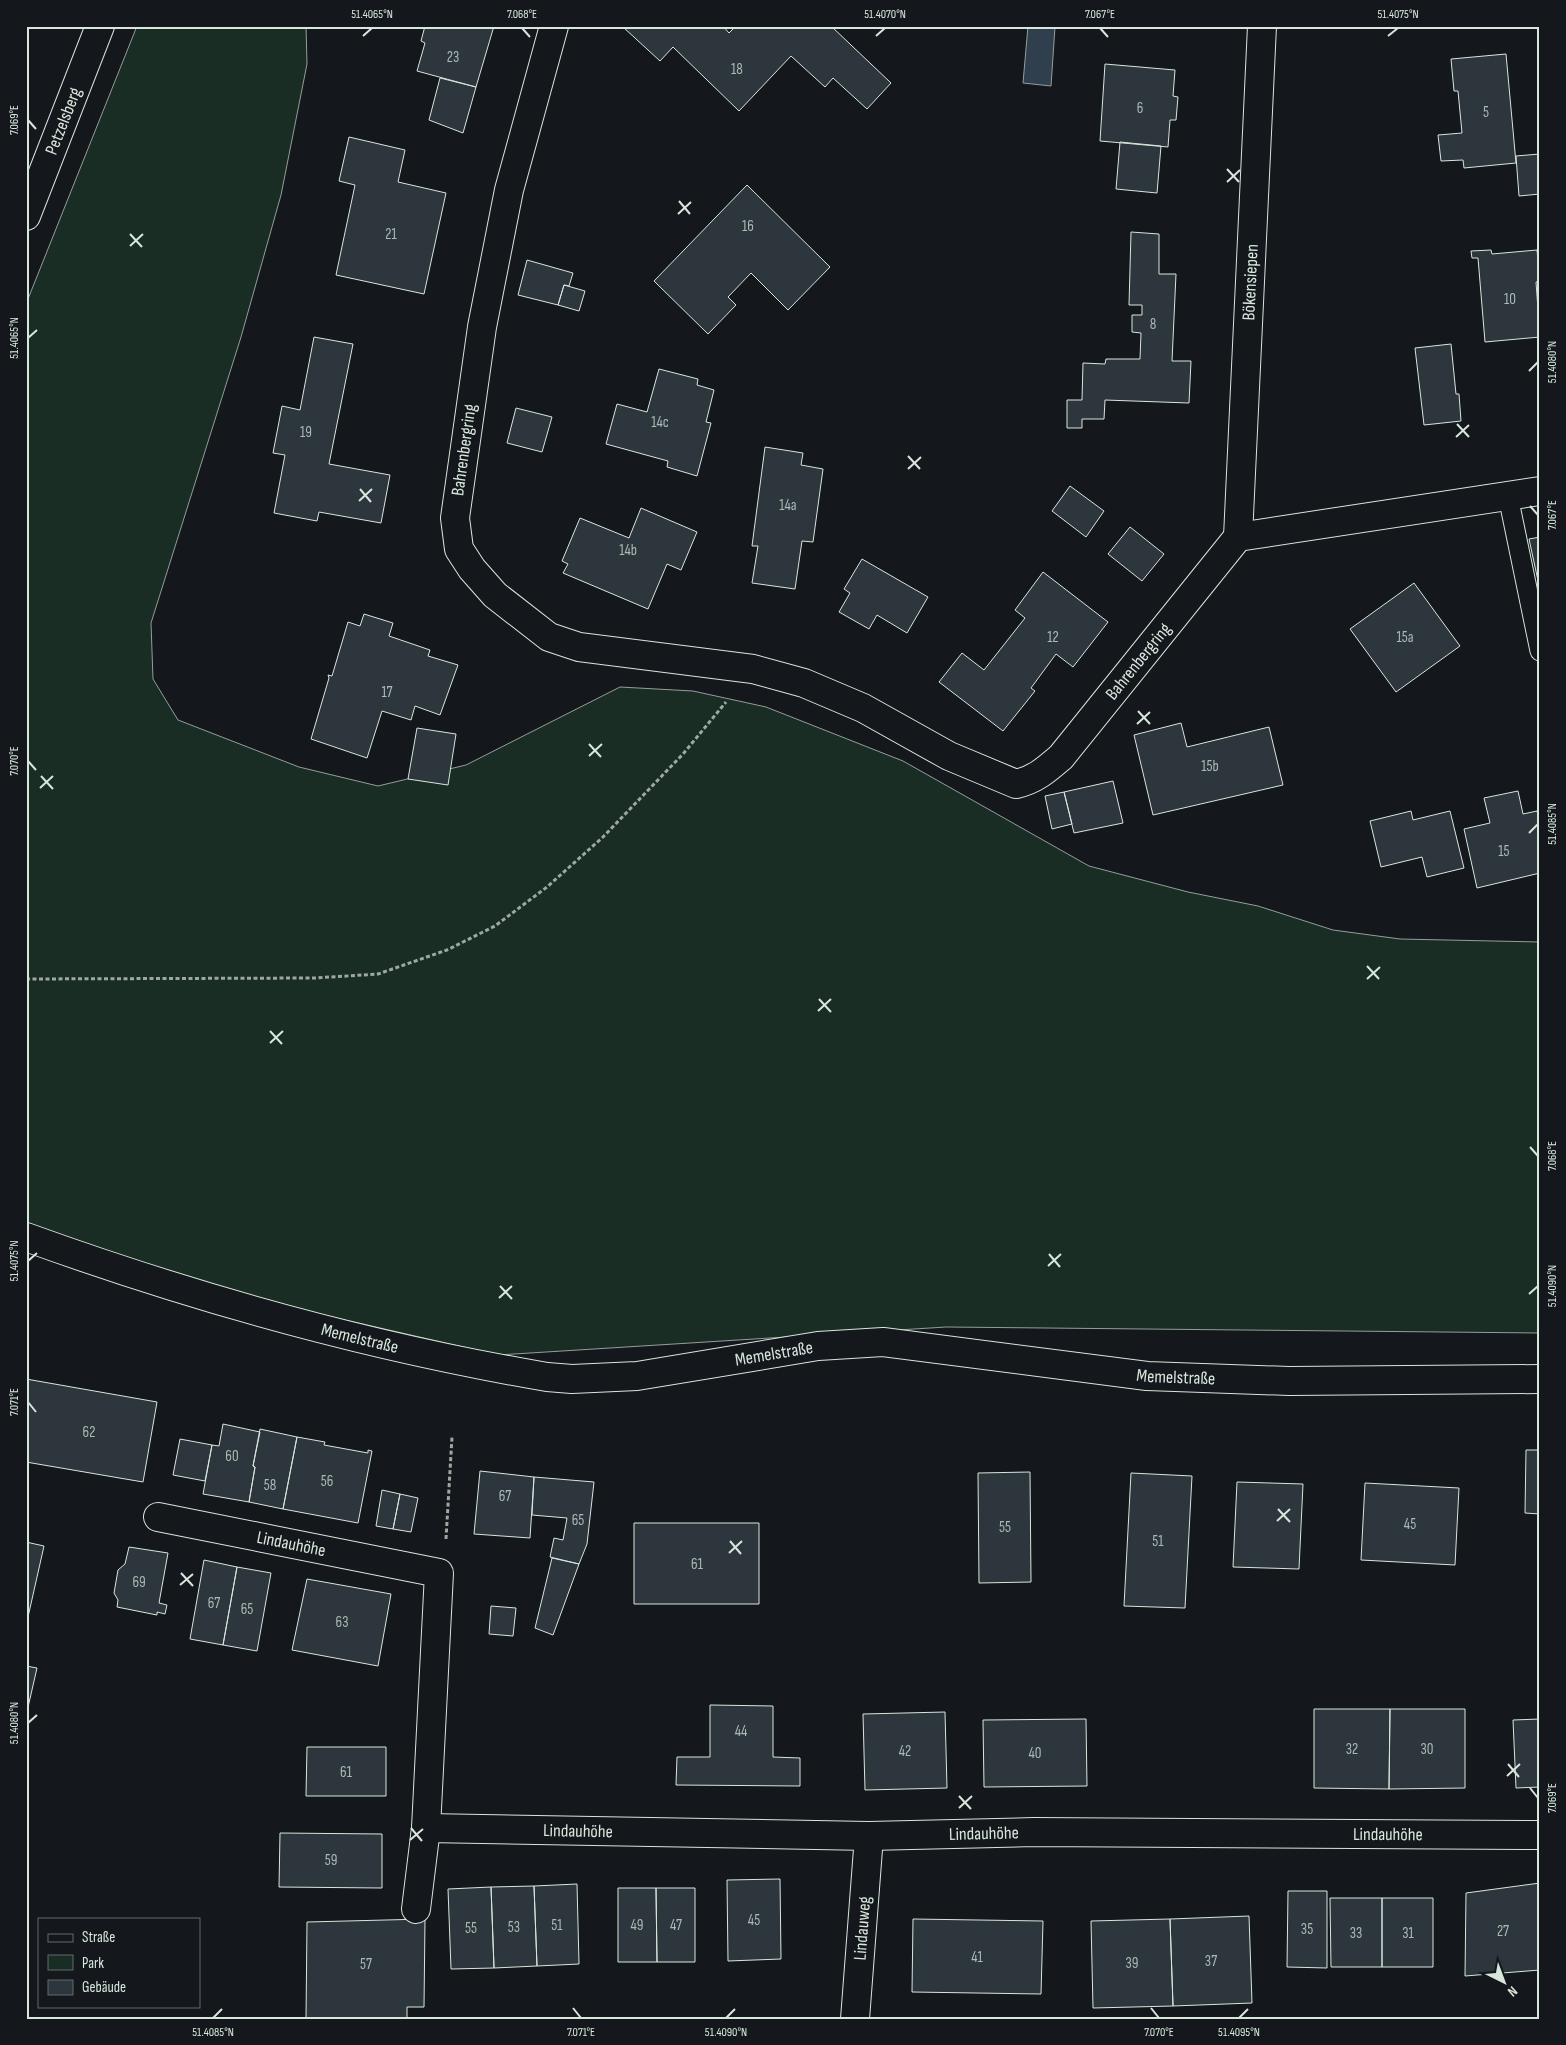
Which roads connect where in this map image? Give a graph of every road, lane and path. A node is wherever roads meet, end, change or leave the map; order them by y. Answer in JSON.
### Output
{"nodes":[{"id":1,"x":100,"y":26,"type":"edge"},
{"id":2,"x":554,"y":26,"type":"edge"},
{"id":3,"x":1262,"y":26,"type":"edge"},
{"id":4,"x":26,"y":216,"type":"edge"},
{"id":5,"x":1540,"y":491,"type":"edge"},
{"id":6,"x":1508,"y":496,"type":"junction"},
{"id":7,"x":1238,"y":537,"type":"junction"},
{"id":8,"x":1540,"y":651,"type":"edge"},
{"id":9,"x":753,"y":669,"type":"junction"},
{"id":10,"x":26,"y":979,"type":"edge"},
{"id":11,"x":26,"y":1237,"type":"edge"},
{"id":12,"x":1540,"y":1379,"type":"edge"},
{"id":13,"x":452,"y":1437,"type":"dead end"},
{"id":14,"x":158,"y":1517,"type":"dead end"},
{"id":15,"x":439,"y":1573,"type":"junction"},
{"id":16,"x":426,"y":1828,"type":"junction"},
{"id":17,"x":1540,"y":1835,"type":"edge"},
{"id":18,"x":869,"y":1836,"type":"junction"},
{"id":19,"x":416,"y":1909,"type":"dead end"},
{"id":20,"x":855,"y":2019,"type":"edge"}],
"edges":[{"from":1,"to":4,"type":"street","name":"Petzelsberg"},
{"from":2,"to":9,"type":"street","name":"Bahrenbergring"},
{"from":3,"to":7,"type":"street","name":"Bökensiepen"},
{"from":5,"to":6,"type":"street"},
{"from":6,"to":7,"type":"street"},
{"from":6,"to":8,"type":"lane"},
{"from":7,"to":9,"type":"street","name":"Bahrenbergring"},
{"from":9,"to":10,"type":"path"},
{"from":11,"to":12,"type":"street","name":"Memelstraße"},
{"from":13,"to":15,"type":"path"},
{"from":14,"to":15,"type":"street","name":"Lindauhöhe"},
{"from":15,"to":16,"type":"street"},
{"from":16,"to":18,"type":"street","name":"Lindauhöhe"},
{"from":16,"to":19,"type":"street"},
{"from":17,"to":18,"type":"street","name":"Lindauhöhe"},
{"from":18,"to":20,"type":"street","name":"Lindauweg"}]}
